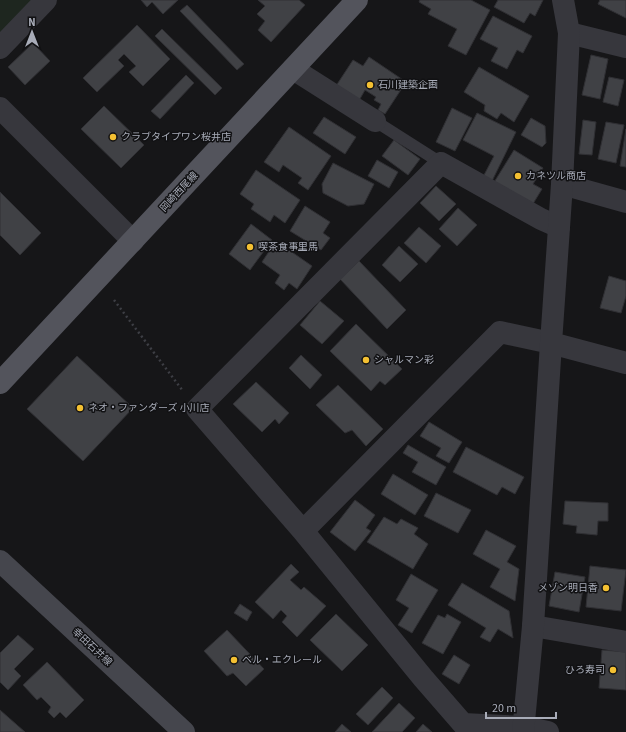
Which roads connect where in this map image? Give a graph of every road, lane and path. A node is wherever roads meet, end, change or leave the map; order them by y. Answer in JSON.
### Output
{"nodes":[{"id":1,"x":46,"y":0,"type":"edge"},
{"id":2,"x":357,"y":0,"type":"edge"},
{"id":3,"x":564,"y":0,"type":"edge"},
{"id":4,"x":569,"y":33,"type":"junction"},
{"id":5,"x":626,"y":47,"type":"edge"},
{"id":6,"x":0,"y":48,"type":"edge"},
{"id":7,"x":293,"y":69,"type":"junction"},
{"id":8,"x":0,"y":108,"type":"edge"},
{"id":9,"x":375,"y":121,"type":"joint"},
{"id":10,"x":441,"y":163,"type":"junction"},
{"id":11,"x":562,"y":184,"type":"junction"},
{"id":12,"x":626,"y":202,"type":"edge"},
{"id":13,"x":559,"y":227,"type":"junction"},
{"id":14,"x":133,"y":241,"type":"junction"},
{"id":15,"x":114,"y":300,"type":"dead end"},
{"id":16,"x":550,"y":343,"type":"junction"},
{"id":17,"x":626,"y":363,"type":"edge"},
{"id":18,"x":0,"y":383,"type":"edge"},
{"id":19,"x":197,"y":409,"type":"junction"},
{"id":20,"x":303,"y":531,"type":"junction"},
{"id":21,"x":0,"y":561,"type":"edge"},
{"id":22,"x":534,"y":626,"type":"junction"},
{"id":23,"x":626,"y":642,"type":"edge"},
{"id":24,"x":524,"y":730,"type":"edge"},
{"id":25,"x":184,"y":732,"type":"edge"},
{"id":26,"x":548,"y":732,"type":"edge"}],
"edges":[{"from":1,"to":6,"type":"street"},
{"from":2,"to":7,"type":"main road","name":"岡崎西尾線"},
{"from":3,"to":4,"type":"street"},
{"from":4,"to":5,"type":"street"},
{"from":4,"to":11,"type":"street"},
{"from":7,"to":9,"type":"street"},
{"from":7,"to":14,"type":"main road","name":"岡崎西尾線"},
{"from":8,"to":14,"type":"street"},
{"from":9,"to":10,"type":"lane"},
{"from":10,"to":13,"type":"street"},
{"from":10,"to":19,"type":"street"},
{"from":11,"to":12,"type":"street"},
{"from":11,"to":13,"type":"street"},
{"from":13,"to":16,"type":"street"},
{"from":14,"to":18,"type":"main road","name":"岡崎西尾線"},
{"from":15,"to":19,"type":"path"},
{"from":16,"to":17,"type":"street"},
{"from":16,"to":20,"type":"street"},
{"from":16,"to":22,"type":"street"},
{"from":19,"to":20,"type":"street"},
{"from":20,"to":24,"type":"street"},
{"from":21,"to":25,"type":"main road","name":"幸田石井線"},
{"from":22,"to":23,"type":"street"},
{"from":22,"to":24,"type":"street"},
{"from":24,"to":26,"type":"street"}]}
